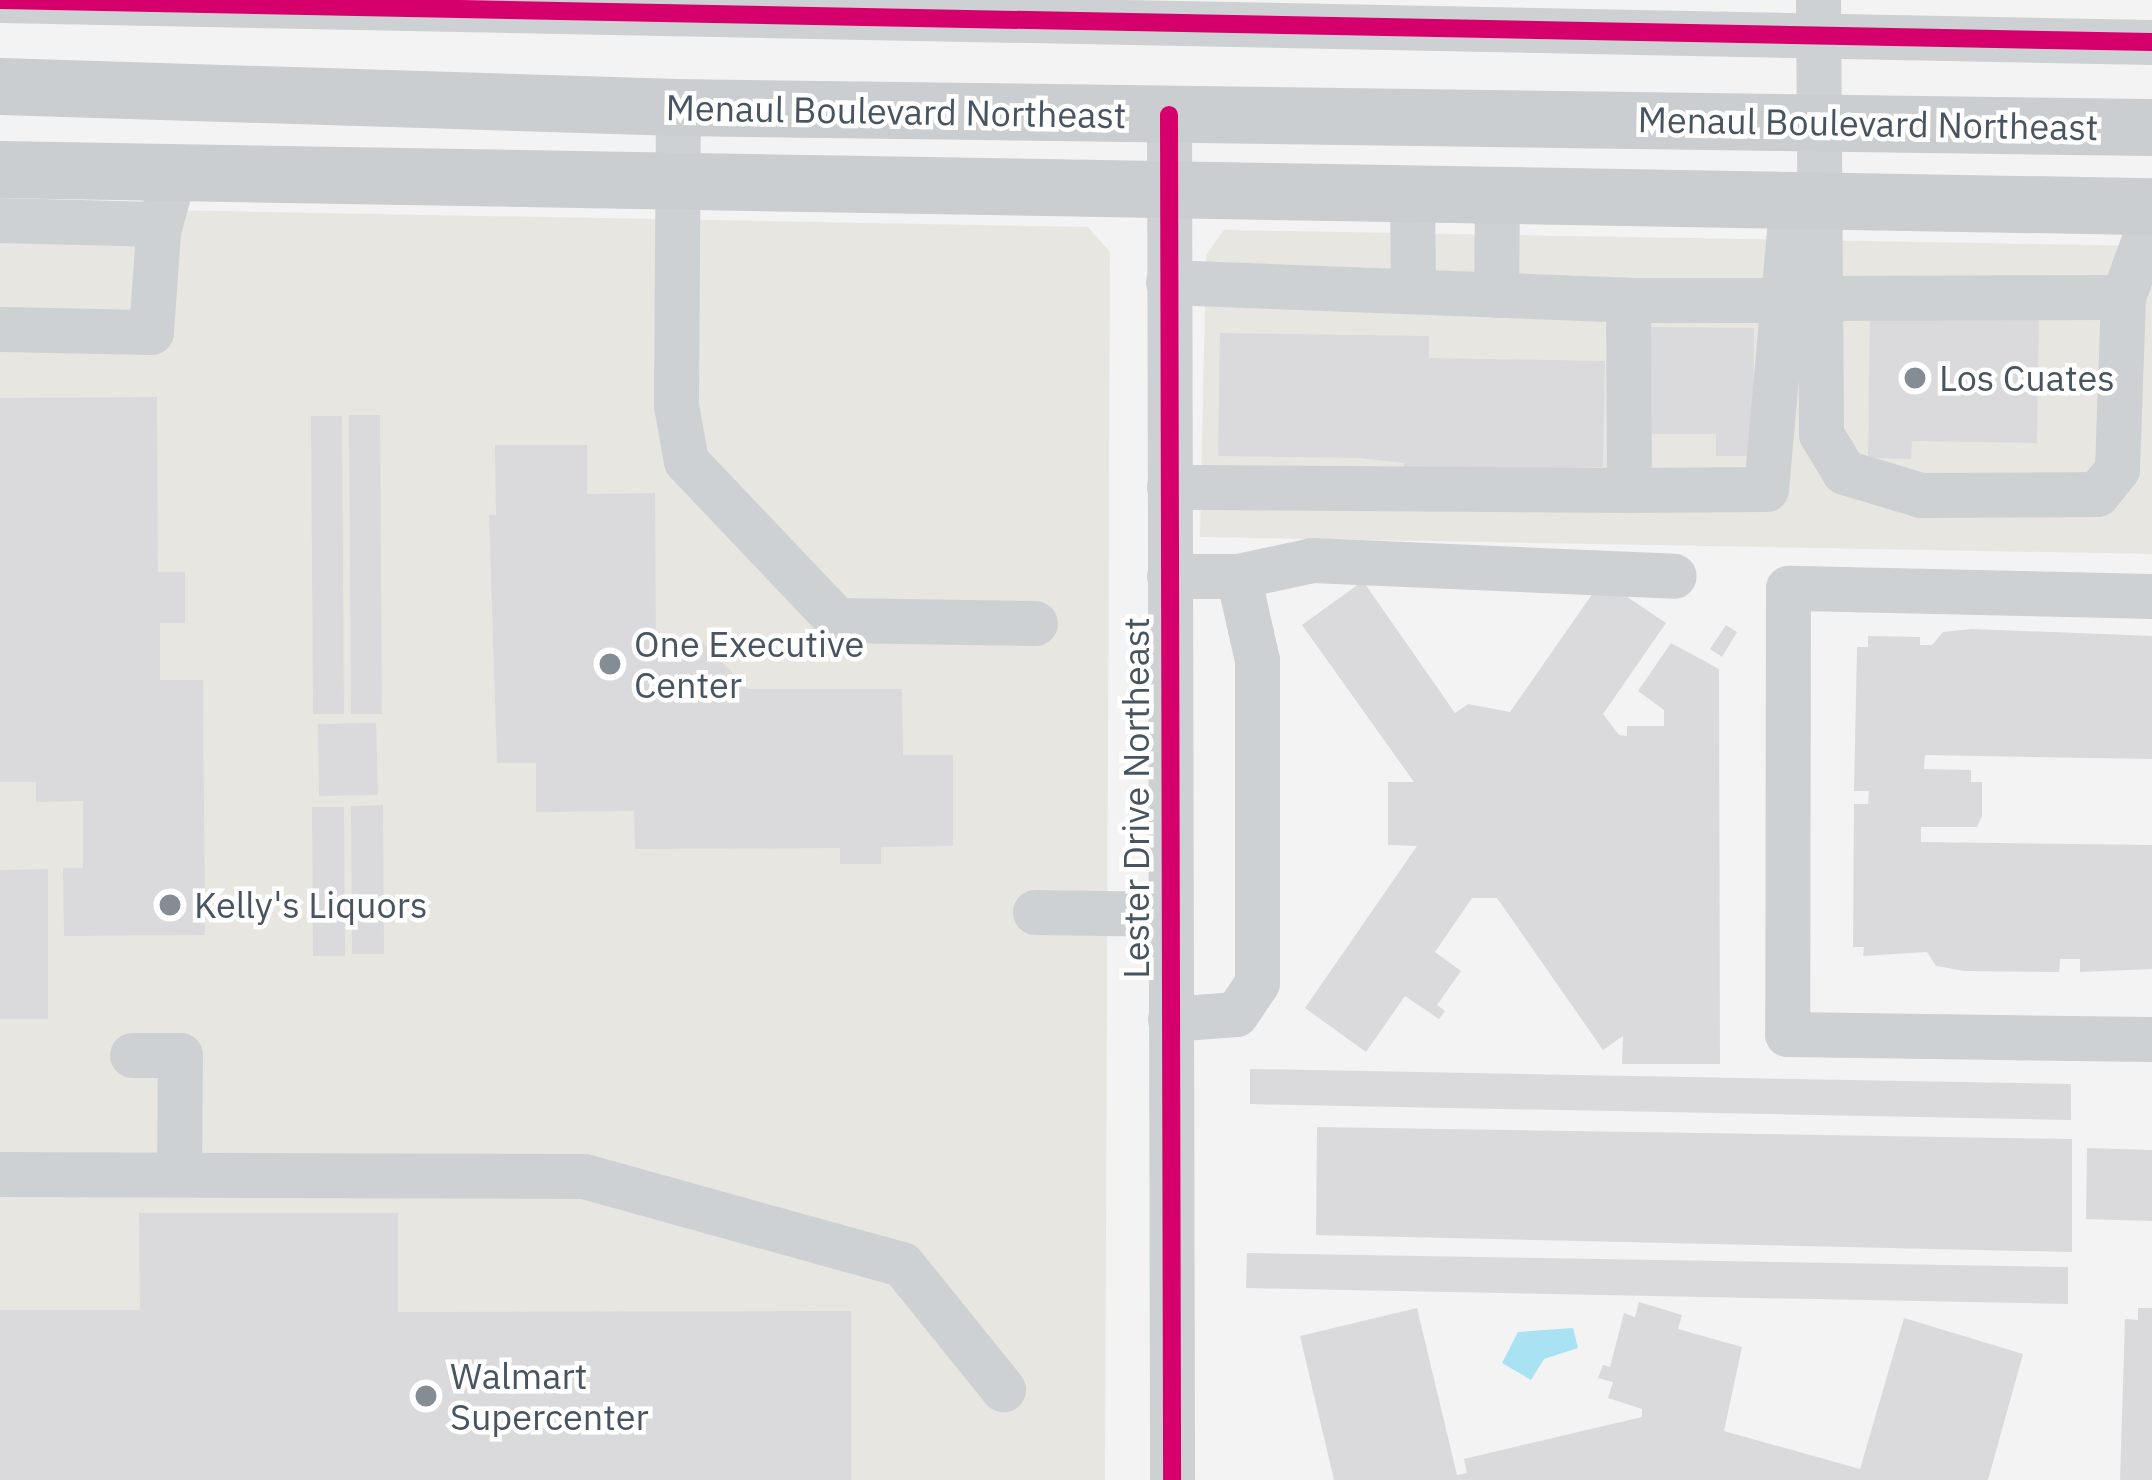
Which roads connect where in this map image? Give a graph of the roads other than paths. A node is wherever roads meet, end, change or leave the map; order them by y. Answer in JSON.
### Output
{"nodes":[{"id":1,"x":0,"y":1,"type":"edge"},
{"id":2,"x":519,"y":5,"type":"edge"},
{"id":3,"x":1817,"y":18,"type":"edge"},
{"id":4,"x":2152,"y":43,"type":"edge"},
{"id":5,"x":0,"y":86,"type":"edge"},
{"id":6,"x":678,"y":107,"type":"junction"},
{"id":7,"x":1168,"y":115,"type":"junction"},
{"id":8,"x":1820,"y":122,"type":"junction"},
{"id":9,"x":2152,"y":127,"type":"edge"},
{"id":10,"x":0,"y":169,"type":"edge"},
{"id":11,"x":678,"y":183,"type":"junction"},
{"id":12,"x":1168,"y":191,"type":"junction"},
{"id":13,"x":1412,"y":194,"type":"junction"},
{"id":14,"x":1497,"y":196,"type":"junction"},
{"id":15,"x":167,"y":198,"type":"junction"},
{"id":16,"x":1806,"y":199,"type":"junction"},
{"id":17,"x":2152,"y":206,"type":"edge"},
{"id":18,"x":2152,"y":217,"type":"edge"},
{"id":19,"x":0,"y":220,"type":"edge"},
{"id":20,"x":1168,"y":282,"type":"junction"},
{"id":21,"x":1413,"y":291,"type":"junction"},
{"id":22,"x":1496,"y":295,"type":"junction"},
{"id":23,"x":2123,"y":297,"type":"junction"},
{"id":24,"x":1802,"y":299,"type":"junction"},
{"id":25,"x":1628,"y":300,"type":"junction"},
{"id":26,"x":0,"y":329,"type":"edge"},
{"id":27,"x":1168,"y":488,"type":"junction"},
{"id":28,"x":1629,"y":490,"type":"junction"},
{"id":29,"x":1168,"y":576,"type":"junction"},
{"id":30,"x":1238,"y":576,"type":"junction"},
{"id":31,"x":1674,"y":576,"type":"dead end"},
{"id":32,"x":2152,"y":596,"type":"edge"},
{"id":33,"x":1035,"y":623,"type":"dead end"},
{"id":34,"x":1035,"y":912,"type":"dead end"},
{"id":35,"x":1170,"y":914,"type":"junction"},
{"id":36,"x":1170,"y":1019,"type":"junction"},
{"id":37,"x":2152,"y":1039,"type":"edge"},
{"id":38,"x":132,"y":1055,"type":"dead end"},
{"id":39,"x":0,"y":1174,"type":"edge"},
{"id":40,"x":179,"y":1174,"type":"junction"},
{"id":41,"x":1003,"y":1389,"type":"dead end"},
{"id":42,"x":1172,"y":1480,"type":"edge"}],
"edges":[{"from":1,"to":2,"type":"street"},
{"from":2,"to":3,"type":"street"},
{"from":3,"to":4,"type":"street"},
{"from":3,"to":8,"type":"street"},
{"from":5,"to":6,"type":"main road","name":"Menaul Boulevard Northeast"},
{"from":6,"to":7,"type":"main road","name":"Menaul Boulevard Northeast"},
{"from":6,"to":11,"type":"street"},
{"from":7,"to":8,"type":"main road","name":"Menaul Boulevard Northeast"},
{"from":7,"to":12,"type":"street","name":"Lester Drive Northeast"},
{"from":8,"to":9,"type":"main road","name":"Menaul Boulevard Northeast"},
{"from":8,"to":16,"type":"street"},
{"from":10,"to":15,"type":"main road","name":"Menaul Boulevard Northeast"},
{"from":11,"to":12,"type":"main road","name":"Menaul Boulevard Northeast"},
{"from":11,"to":15,"type":"main road","name":"Menaul Boulevard Northeast"},
{"from":11,"to":33,"type":"street"},
{"from":12,"to":13,"type":"main road","name":"Menaul Boulevard Northeast"},
{"from":12,"to":20,"type":"street","name":"Lester Drive Northeast"},
{"from":13,"to":14,"type":"main road","name":"Menaul Boulevard Northeast"},
{"from":13,"to":21,"type":"street"},
{"from":14,"to":16,"type":"main road","name":"Menaul Boulevard Northeast"},
{"from":14,"to":22,"type":"street"},
{"from":15,"to":19,"type":"street"},
{"from":15,"to":26,"type":"street"},
{"from":16,"to":17,"type":"main road","name":"Menaul Boulevard Northeast"},
{"from":16,"to":24,"type":"street"},
{"from":18,"to":23,"type":"street"},
{"from":20,"to":21,"type":"street"},
{"from":20,"to":27,"type":"street","name":"Lester Drive Northeast"},
{"from":21,"to":22,"type":"street"},
{"from":22,"to":25,"type":"street"},
{"from":23,"to":24,"type":"street"},
{"from":23,"to":24,"type":"street"},
{"from":24,"to":25,"type":"street"},
{"from":24,"to":28,"type":"street"},
{"from":25,"to":28,"type":"street"},
{"from":27,"to":28,"type":"street"},
{"from":27,"to":29,"type":"street","name":"Lester Drive Northeast"},
{"from":29,"to":30,"type":"street"},
{"from":29,"to":35,"type":"street","name":"Lester Drive Northeast"},
{"from":30,"to":31,"type":"street"},
{"from":30,"to":36,"type":"street"},
{"from":32,"to":37,"type":"street"},
{"from":34,"to":35,"type":"street"},
{"from":35,"to":36,"type":"street","name":"Lester Drive Northeast"},
{"from":36,"to":42,"type":"street","name":"Lester Drive Northeast"},
{"from":38,"to":40,"type":"street"},
{"from":39,"to":40,"type":"street"},
{"from":40,"to":41,"type":"street"}]}
